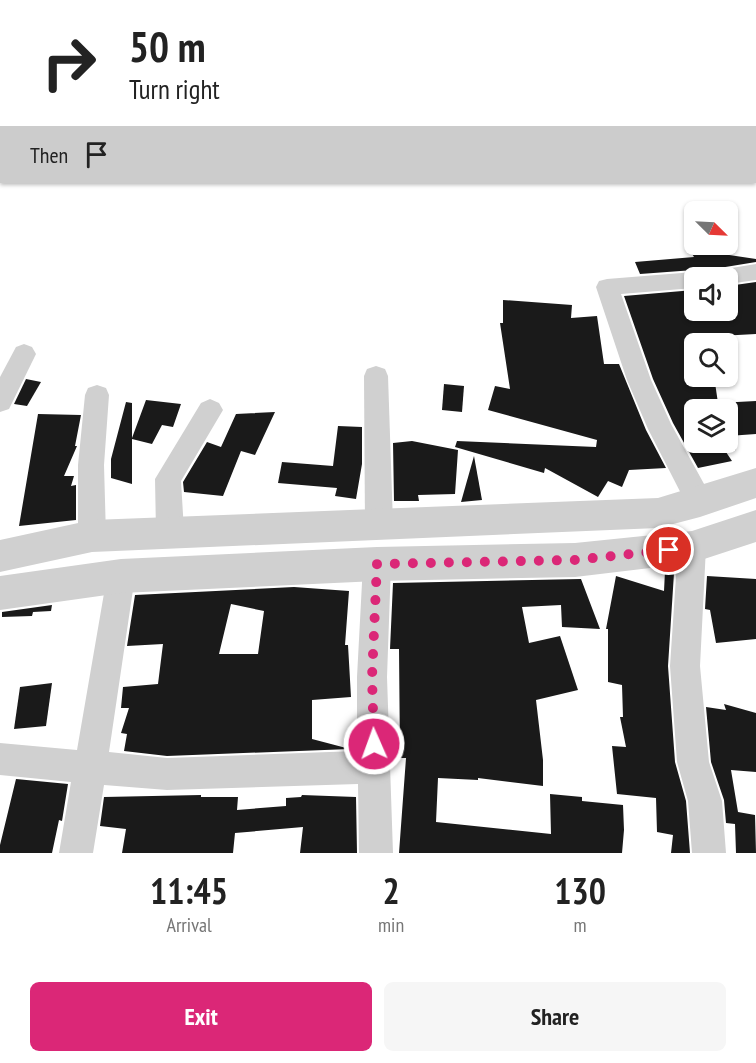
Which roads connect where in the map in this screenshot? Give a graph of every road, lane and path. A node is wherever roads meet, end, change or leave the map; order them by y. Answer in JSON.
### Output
{"nodes":[{"id":1,"x":756,"y":272,"type":"edge"},
{"id":2,"x":738,"y":275,"type":"edge"},
{"id":3,"x":684,"y":281,"type":"edge"},
{"id":4,"x":24,"y":354,"type":"dead end"},
{"id":5,"x":376,"y":376,"type":"dead end"},
{"id":6,"x":98,"y":394,"type":"dead end"},
{"id":7,"x":0,"y":402,"type":"edge"},
{"id":8,"x":210,"y":410,"type":"dead end"},
{"id":9,"x":756,"y":483,"type":"edge"},
{"id":10,"x":700,"y":502,"type":"junction"},
{"id":11,"x":379,"y":524,"type":"junction"},
{"id":12,"x":170,"y":531,"type":"junction"},
{"id":13,"x":752,"y":534,"type":"edge"},
{"id":14,"x":92,"y":536,"type":"junction"},
{"id":15,"x":692,"y":547,"type":"junction"},
{"id":16,"x":0,"y":556,"type":"edge"},
{"id":17,"x":377,"y":564,"type":"junction"},
{"id":18,"x":121,"y":576,"type":"junction"},
{"id":19,"x":0,"y":593,"type":"edge"},
{"id":20,"x":0,"y":759,"type":"edge"},
{"id":21,"x":91,"y":766,"type":"junction"},
{"id":22,"x":375,"y":767,"type":"junction"},
{"id":23,"x":76,"y":853,"type":"edge"},
{"id":24,"x":376,"y":853,"type":"edge"},
{"id":25,"x":709,"y":853,"type":"edge"}],
"edges":[{"from":1,"to":2,"type":"street"},
{"from":3,"to":10,"type":"street"},
{"from":4,"to":7,"type":"street"},
{"from":5,"to":11,"type":"street"},
{"from":6,"to":14,"type":"street"},
{"from":8,"to":12,"type":"street"},
{"from":9,"to":10,"type":"street"},
{"from":10,"to":11,"type":"street"},
{"from":11,"to":12,"type":"street"},
{"from":12,"to":14,"type":"street"},
{"from":13,"to":15,"type":"street"},
{"from":14,"to":16,"type":"street"},
{"from":15,"to":17,"type":"street"},
{"from":15,"to":25,"type":"street"},
{"from":17,"to":18,"type":"street"},
{"from":17,"to":22,"type":"street"},
{"from":18,"to":19,"type":"street"},
{"from":18,"to":21,"type":"street"},
{"from":20,"to":21,"type":"street"},
{"from":21,"to":22,"type":"street"},
{"from":21,"to":23,"type":"street"},
{"from":22,"to":24,"type":"street"}]}
